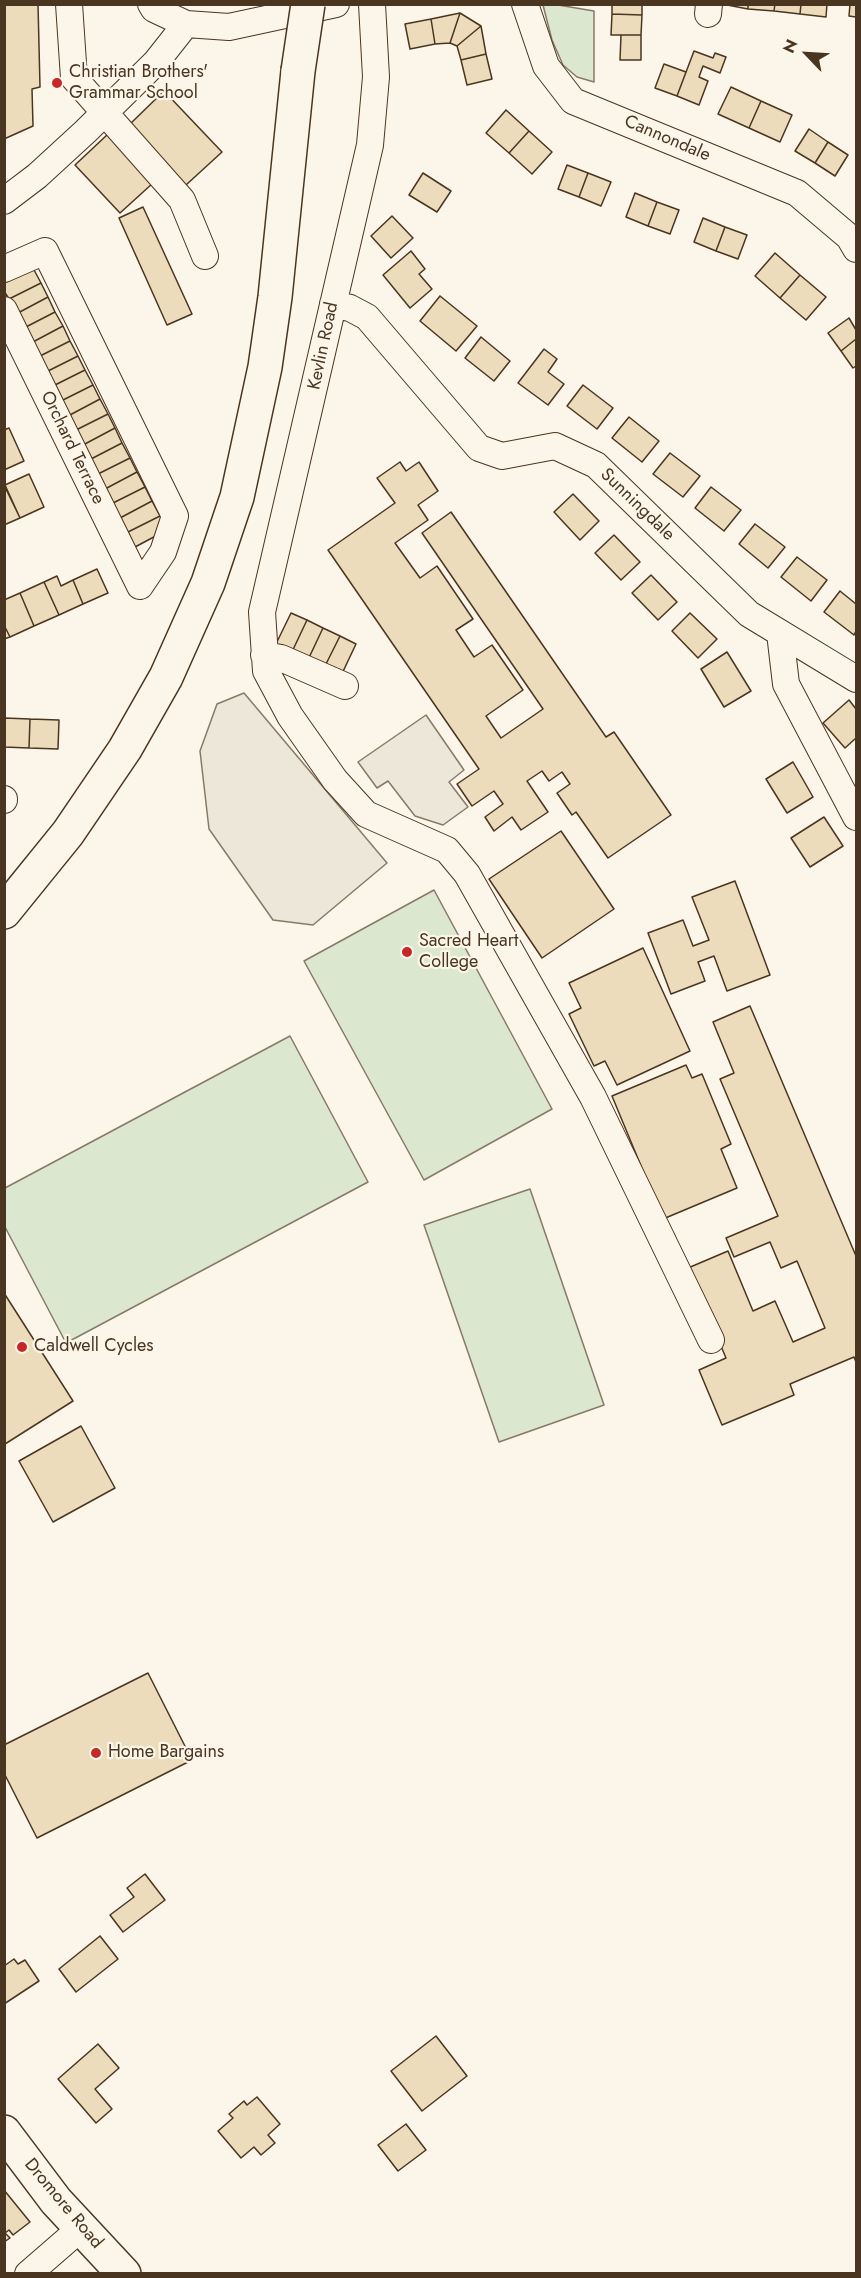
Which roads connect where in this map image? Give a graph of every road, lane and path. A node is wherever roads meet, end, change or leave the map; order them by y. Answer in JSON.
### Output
{"nodes":[{"id":1,"x":69,"y":4,"type":"edge"},
{"id":2,"x":151,"y":4,"type":"edge"},
{"id":3,"x":308,"y":4,"type":"edge"},
{"id":4,"x":336,"y":4,"type":"edge"},
{"id":5,"x":372,"y":4,"type":"edge"},
{"id":6,"x":525,"y":4,"type":"edge"},
{"id":7,"x":186,"y":24,"type":"junction"},
{"id":8,"x":104,"y":113,"type":"junction"},
{"id":9,"x":4,"y":201,"type":"edge"},
{"id":10,"x":854,"y":240,"type":"edge"},
{"id":11,"x":205,"y":256,"type":"dead end"},
{"id":12,"x":4,"y":269,"type":"edge"},
{"id":13,"x":333,"y":304,"type":"junction"},
{"id":14,"x":4,"y":310,"type":"edge"},
{"id":15,"x":780,"y":633,"type":"junction"},
{"id":16,"x":264,"y":655,"type":"junction"},
{"id":17,"x":856,"y":679,"type":"edge"},
{"id":18,"x":345,"y":686,"type":"dead end"},
{"id":19,"x":856,"y":818,"type":"edge"},
{"id":20,"x":4,"y":912,"type":"edge"},
{"id":21,"x":711,"y":1340,"type":"dead end"},
{"id":22,"x":4,"y":2132,"type":"edge"},
{"id":23,"x":81,"y":2228,"type":"junction"},
{"id":24,"x":28,"y":2274,"type":"edge"},
{"id":25,"x":124,"y":2274,"type":"edge"}],
"edges":[{"from":1,"to":8,"type":"street"},
{"from":2,"to":7,"type":"street"},
{"from":3,"to":20,"type":"highway","bridge":true},
{"from":4,"to":7,"type":"street"},
{"from":5,"to":13,"type":"street","name":"Kevlin Road"},
{"from":6,"to":10,"type":"street","name":"Cannondale"},
{"from":7,"to":8,"type":"street"},
{"from":8,"to":9,"type":"street"},
{"from":8,"to":11,"type":"street"},
{"from":12,"to":14,"type":"street","name":"Orchard Terrace"},
{"from":13,"to":15,"type":"street","name":"Sunningdale"},
{"from":13,"to":16,"type":"street","name":"Kevlin Road"},
{"from":15,"to":17,"type":"street","name":"Sunningdale"},
{"from":15,"to":19,"type":"street"},
{"from":16,"to":18,"type":"street"},
{"from":16,"to":21,"type":"street","name":"Kevlin Road"},
{"from":22,"to":23,"type":"highway","name":"Dromore Road"},
{"from":23,"to":24,"type":"street"},
{"from":23,"to":25,"type":"highway","name":"Dromore Road"}]}
